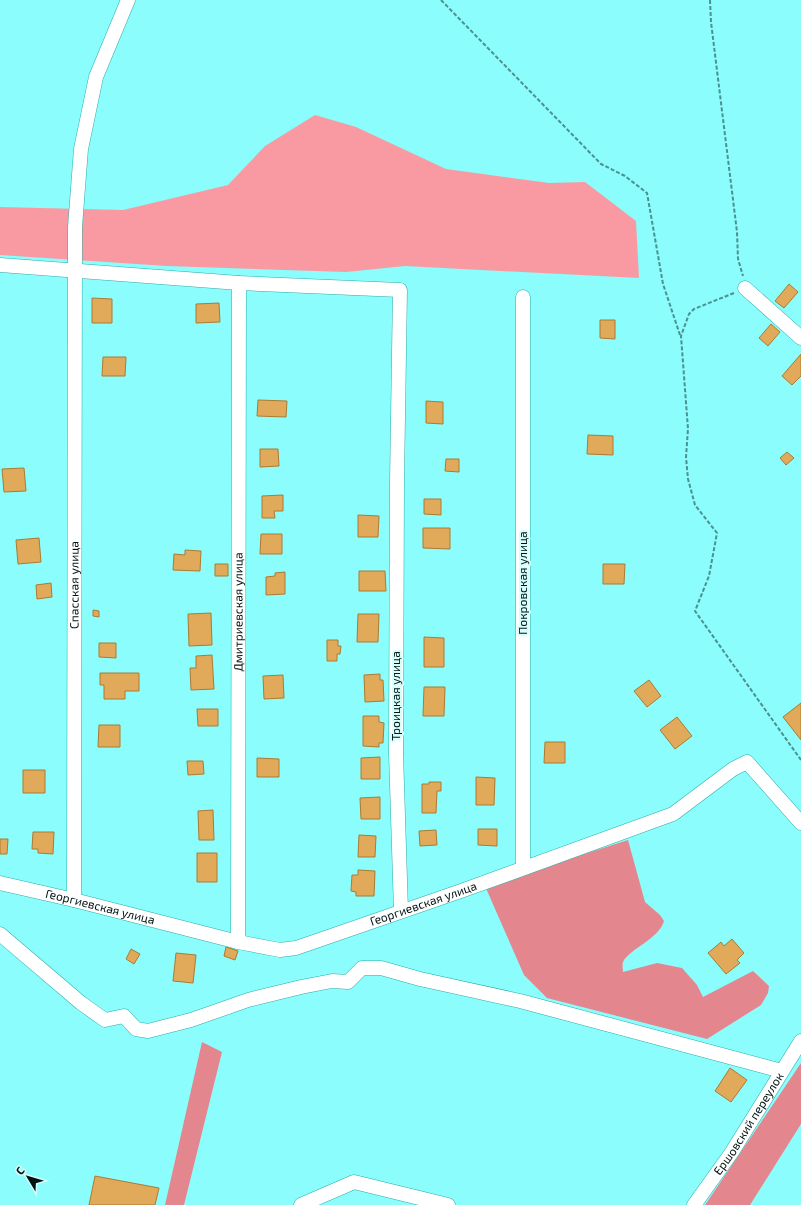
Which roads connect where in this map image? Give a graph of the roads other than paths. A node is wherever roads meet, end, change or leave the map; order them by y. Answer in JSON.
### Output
{"nodes":[{"id":1,"x":128,"y":0,"type":"edge"},
{"id":2,"x":0,"y":265,"type":"edge"},
{"id":3,"x":75,"y":270,"type":"junction"},
{"id":4,"x":239,"y":283,"type":"junction"},
{"id":5,"x":746,"y":288,"type":"road end"},
{"id":6,"x":523,"y":297,"type":"dead end"},
{"id":7,"x":801,"y":338,"type":"edge"},
{"id":8,"x":801,"y":823,"type":"edge"},
{"id":9,"x":523,"y":868,"type":"junction"},
{"id":10,"x":0,"y":883,"type":"edge"},
{"id":11,"x":74,"y":900,"type":"junction"},
{"id":12,"x":401,"y":911,"type":"junction"},
{"id":13,"x":0,"y":934,"type":"edge"},
{"id":14,"x":238,"y":942,"type":"junction"},
{"id":15,"x":801,"y":1041,"type":"edge"},
{"id":16,"x":782,"y":1072,"type":"junction"},
{"id":17,"x":301,"y":1205,"type":"edge"},
{"id":18,"x":448,"y":1205,"type":"edge"},
{"id":19,"x":694,"y":1205,"type":"edge"}],
"edges":[{"from":1,"to":3,"type":"street","name":"Спасская улица"},
{"from":2,"to":3,"type":"street"},
{"from":3,"to":4,"type":"street"},
{"from":3,"to":11,"type":"street","name":"Спасская улица"},
{"from":4,"to":12,"type":"street","name":"Троицкая улица"},
{"from":4,"to":14,"type":"street","name":"Дмитриевская улица"},
{"from":5,"to":7,"type":"street"},
{"from":6,"to":9,"type":"street","name":"Покровская улица"},
{"from":8,"to":9,"type":"street","name":"Георгиевская улица"},
{"from":9,"to":12,"type":"street","name":"Георгиевская улица"},
{"from":10,"to":11,"type":"street","name":"Георгиевская улица"},
{"from":11,"to":14,"type":"street","name":"Георгиевская улица"},
{"from":12,"to":14,"type":"street","name":"Георгиевская улица"},
{"from":13,"to":16,"type":"street"},
{"from":15,"to":16,"type":"street","name":"Ершовский переулок"},
{"from":16,"to":19,"type":"street","name":"Ершовский переулок"},
{"from":17,"to":18,"type":"street"}]}
